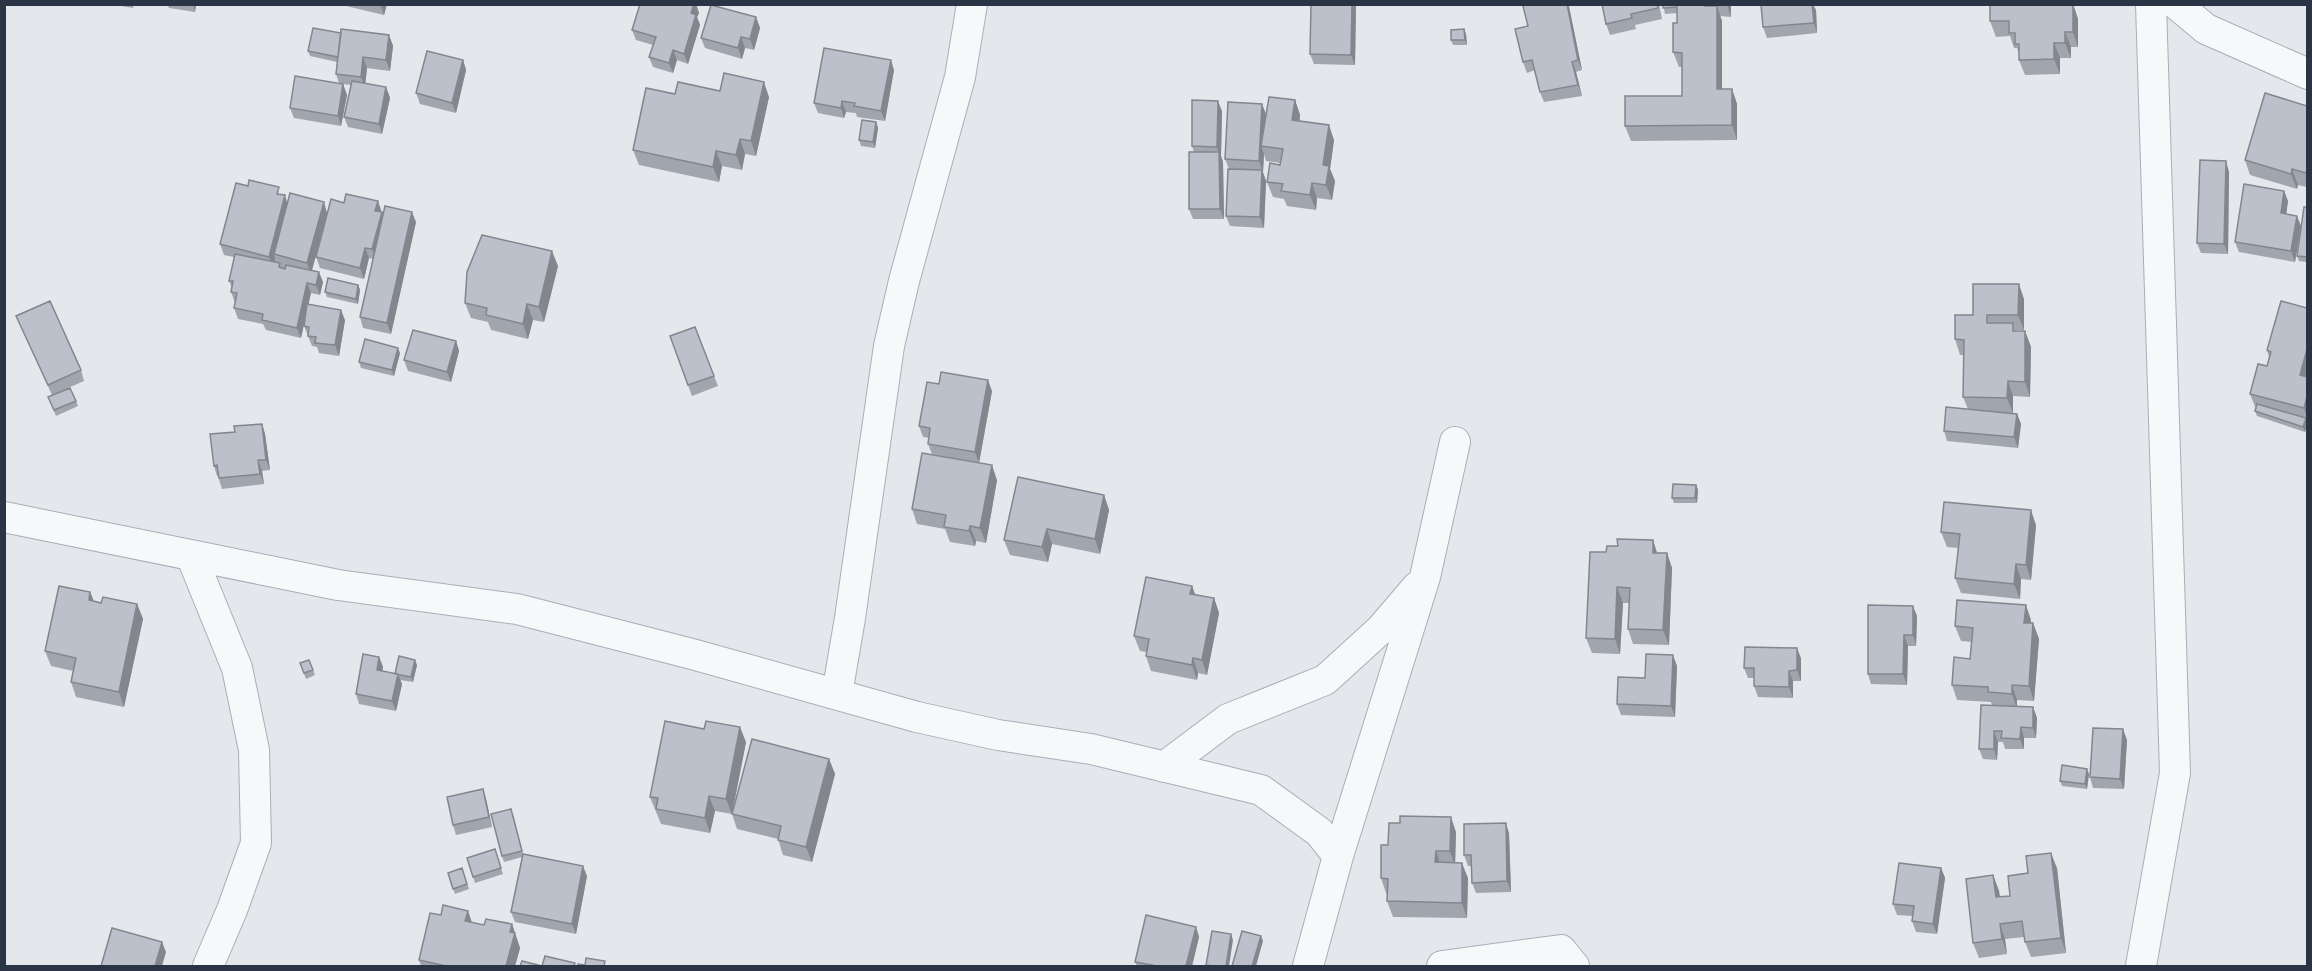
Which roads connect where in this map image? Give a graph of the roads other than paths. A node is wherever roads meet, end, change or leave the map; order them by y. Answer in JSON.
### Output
{"nodes":[{"id":1,"x":972,"y":4,"type":"edge"},
{"id":2,"x":2151,"y":4,"type":"edge"},
{"id":3,"x":2176,"y":4,"type":"edge"},
{"id":4,"x":2307,"y":74,"type":"edge"},
{"id":5,"x":1455,"y":442,"type":"dead end"},
{"id":6,"x":4,"y":517,"type":"edge"},
{"id":7,"x":191,"y":555,"type":"junction"},
{"id":8,"x":1425,"y":577,"type":"junction"},
{"id":9,"x":837,"y":694,"type":"junction"},
{"id":10,"x":1164,"y":767,"type":"junction"},
{"id":11,"x":1338,"y":856,"type":"junction"},
{"id":12,"x":208,"y":966,"type":"edge"},
{"id":13,"x":1308,"y":966,"type":"edge"},
{"id":14,"x":1442,"y":966,"type":"edge"},
{"id":15,"x":1574,"y":966,"type":"edge"},
{"id":16,"x":2141,"y":966,"type":"edge"}],
"edges":[{"from":1,"to":9,"type":"street"},
{"from":2,"to":16,"type":"street"},
{"from":3,"to":4,"type":"street"},
{"from":5,"to":8,"type":"street"},
{"from":6,"to":7,"type":"street"},
{"from":7,"to":9,"type":"street"},
{"from":7,"to":12,"type":"street"},
{"from":8,"to":10,"type":"street"},
{"from":8,"to":11,"type":"street"},
{"from":9,"to":10,"type":"street"},
{"from":10,"to":11,"type":"street"},
{"from":11,"to":13,"type":"street"},
{"from":14,"to":15,"type":"street"}]}
